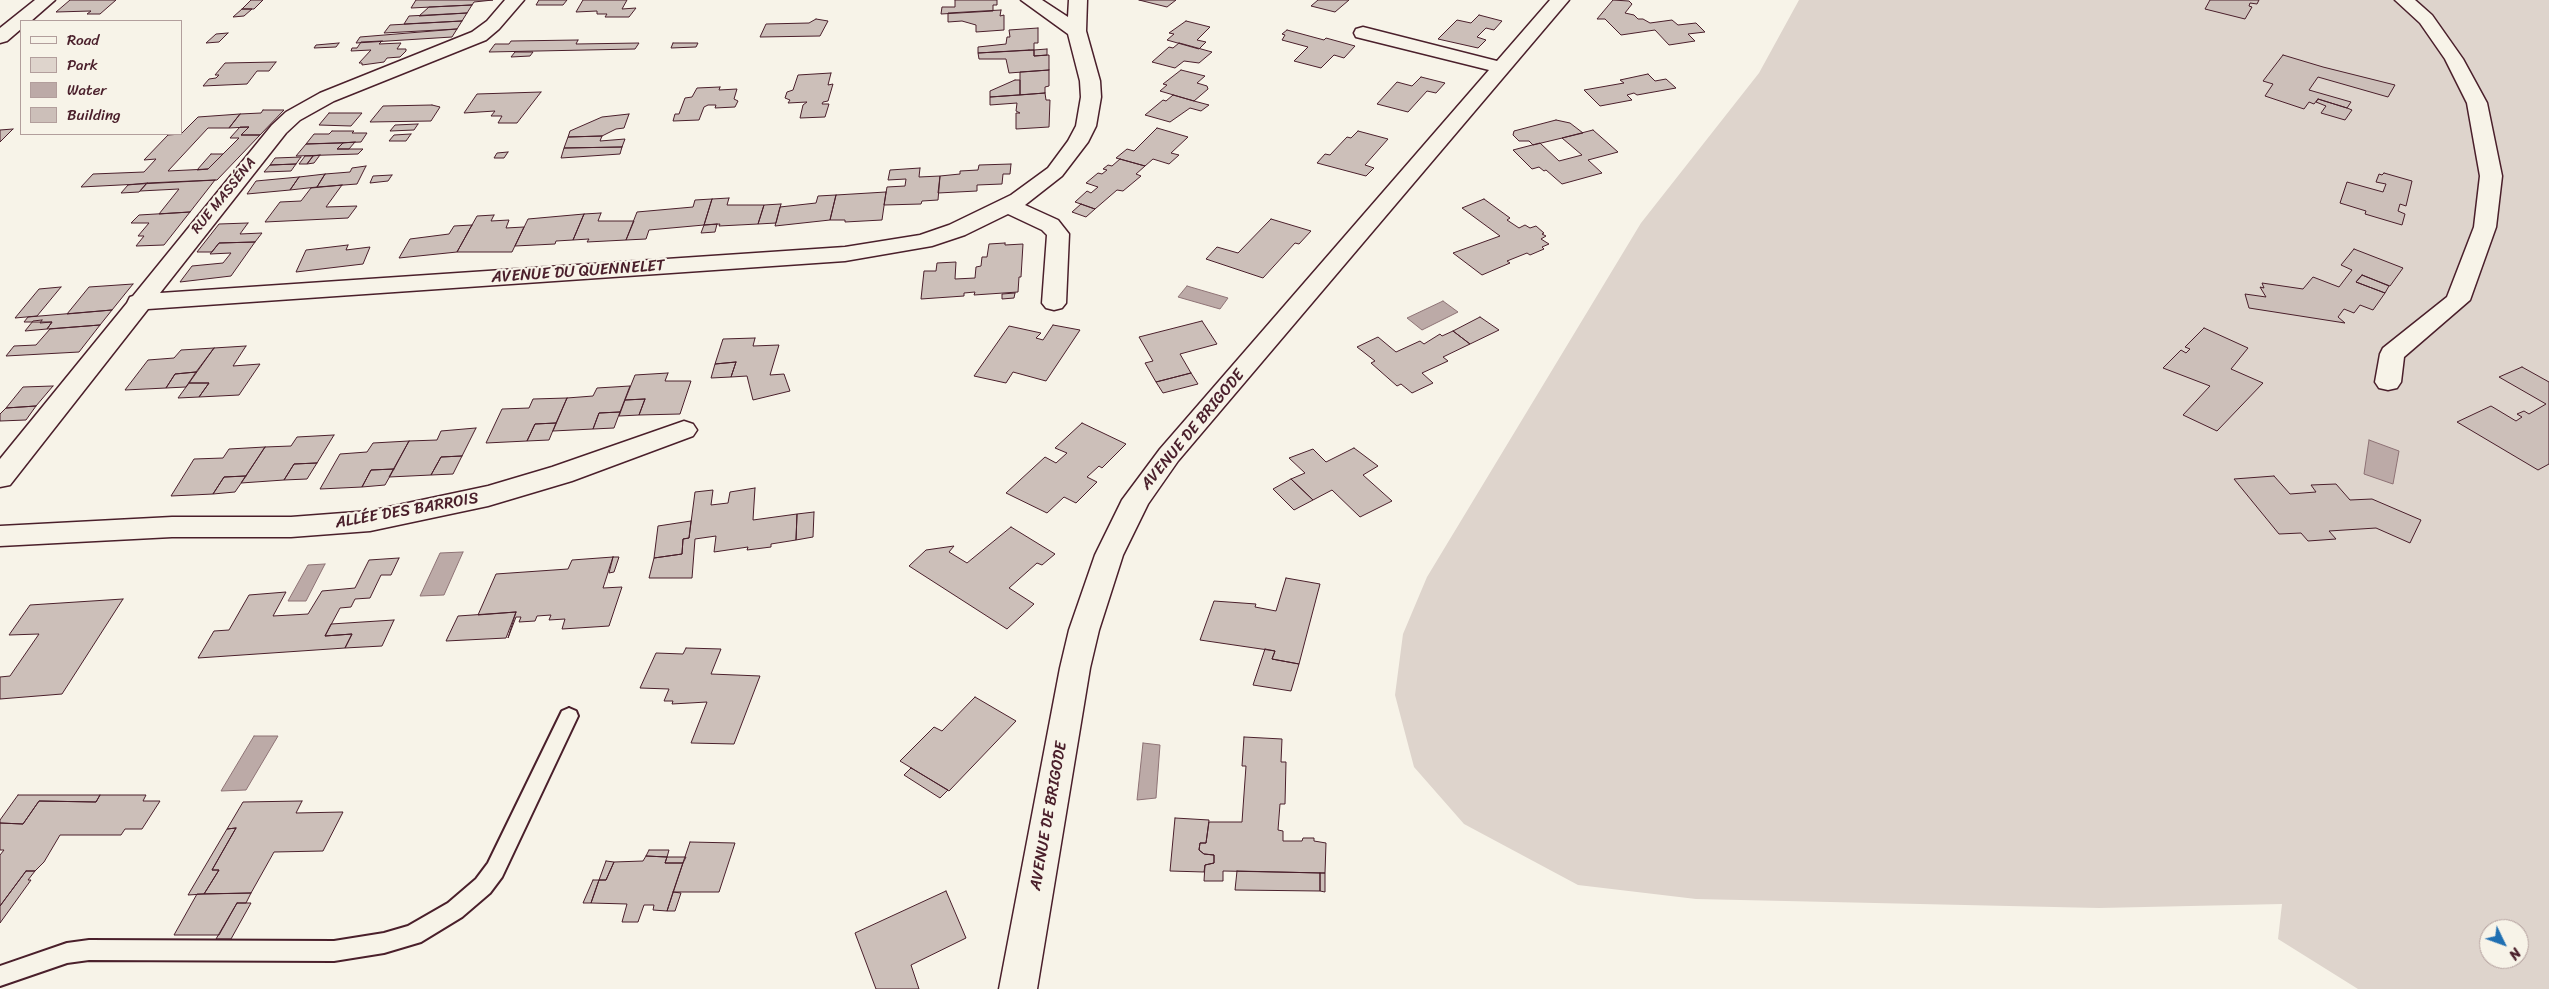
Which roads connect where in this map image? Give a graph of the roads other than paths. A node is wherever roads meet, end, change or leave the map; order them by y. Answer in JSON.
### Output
{"nodes":[{"id":1,"x":46,"y":0,"type":"edge"},
{"id":2,"x":515,"y":0,"type":"edge"},
{"id":3,"x":1030,"y":0,"type":"edge"},
{"id":4,"x":1078,"y":0,"type":"edge"},
{"id":5,"x":1560,"y":0,"type":"edge"},
{"id":6,"x":2404,"y":0,"type":"edge"},
{"id":7,"x":21,"y":20,"type":"edge"},
{"id":8,"x":20,"y":21,"type":"edge"},
{"id":9,"x":1077,"y":32,"type":"junction"},
{"id":10,"x":1364,"y":33,"type":"dead end"},
{"id":11,"x":0,"y":37,"type":"edge"},
{"id":12,"x":1502,"y":68,"type":"junction"},
{"id":13,"x":1010,"y":206,"type":"junction"},
{"id":14,"x":138,"y":302,"type":"junction"},
{"id":15,"x":1054,"y":303,"type":"dead end"},
{"id":16,"x":2388,"y":382,"type":"dead end"},
{"id":17,"x":684,"y":430,"type":"dead end"},
{"id":18,"x":0,"y":478,"type":"edge"},
{"id":19,"x":0,"y":536,"type":"edge"},
{"id":20,"x":569,"y":716,"type":"dead end"},
{"id":21,"x":0,"y":976,"type":"edge"},
{"id":22,"x":1018,"y":989,"type":"edge"}],
"edges":[{"from":1,"to":7,"type":"street"},
{"from":2,"to":14,"type":"street","name":"RUE MASSÉNA"},
{"from":3,"to":9,"type":"street"},
{"from":4,"to":9,"type":"street","name":"AVENUE DU QUENNELET"},
{"from":5,"to":12,"type":"street","name":"AVENUE DE BRIGODE"},
{"from":6,"to":16,"type":"street"},
{"from":8,"to":11,"type":"street"},
{"from":9,"to":13,"type":"street","name":"AVENUE DU QUENNELET"},
{"from":10,"to":12,"type":"street"},
{"from":12,"to":22,"type":"street","name":"AVENUE DE BRIGODE"},
{"from":13,"to":14,"type":"street","name":"AVENUE DU QUENNELET"},
{"from":13,"to":15,"type":"street"},
{"from":14,"to":18,"type":"street","name":"RUE MASSÉNA"},
{"from":17,"to":19,"type":"street","name":"ALLÉE DES BARROIS"},
{"from":20,"to":21,"type":"lane"}]}
